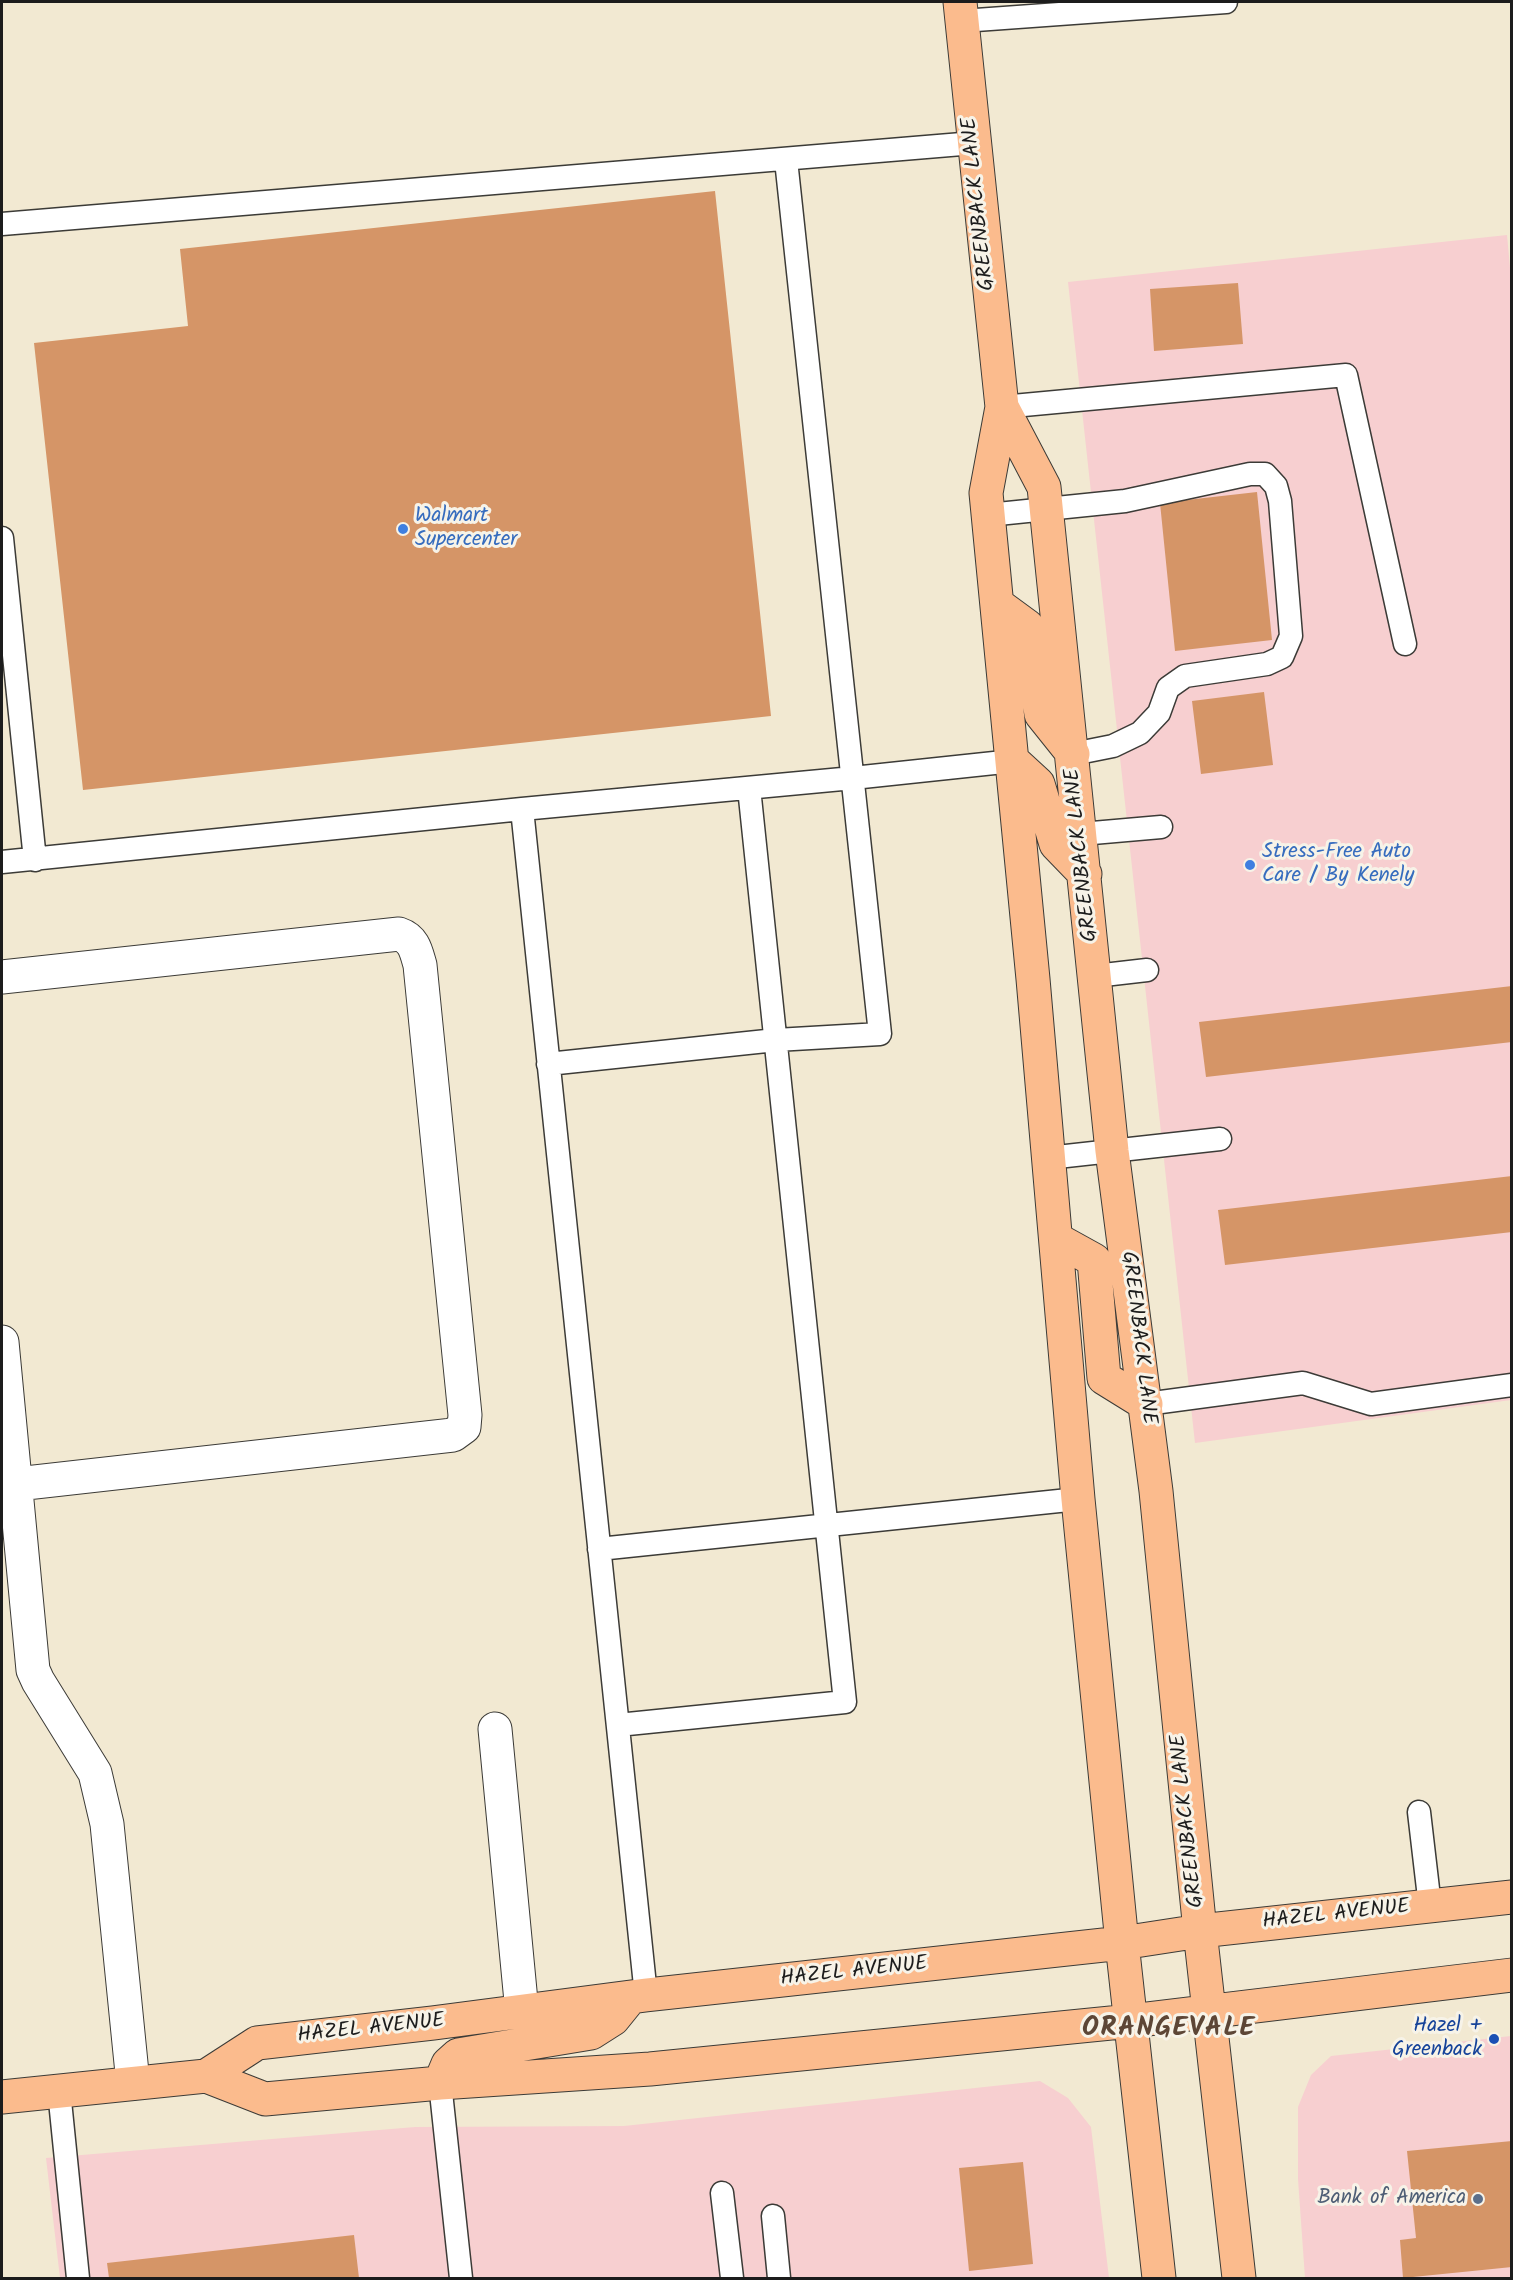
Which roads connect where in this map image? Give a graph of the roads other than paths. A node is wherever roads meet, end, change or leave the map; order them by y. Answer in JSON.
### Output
{"nodes":[{"id":1,"x":1226,"y":2,"type":"edge"},
{"id":2,"x":961,"y":11,"type":"edge"},
{"id":3,"x":974,"y":143,"type":"junction"},
{"id":4,"x":786,"y":160,"type":"junction"},
{"id":5,"x":2,"y":224,"type":"edge"},
{"id":6,"x":1002,"y":407,"type":"junction"},
{"id":7,"x":1047,"y":509,"type":"junction"},
{"id":8,"x":988,"y":515,"type":"junction"},
{"id":9,"x":2,"y":538,"type":"edge"},
{"id":10,"x":997,"y":604,"type":"junction"},
{"id":11,"x":1405,"y":644,"type":"dead end"},
{"id":12,"x":1073,"y":754,"type":"junction"},
{"id":13,"x":1013,"y":761,"type":"junction"},
{"id":14,"x":853,"y":778,"type":"junction"},
{"id":15,"x":749,"y":788,"type":"junction"},
{"id":16,"x":522,"y":809,"type":"junction"},
{"id":17,"x":1161,"y":827,"type":"dead end"},
{"id":18,"x":1081,"y":834,"type":"junction"},
{"id":19,"x":35,"y":860,"type":"junction"},
{"id":20,"x":2,"y":862,"type":"edge"},
{"id":21,"x":1085,"y":874,"type":"junction"},
{"id":22,"x":1147,"y":970,"type":"dead end"},
{"id":23,"x":2,"y":976,"type":"edge"},
{"id":24,"x":1095,"y":976,"type":"junction"},
{"id":25,"x":776,"y":1040,"type":"junction"},
{"id":26,"x":548,"y":1064,"type":"junction"},
{"id":27,"x":1220,"y":1139,"type":"dead end"},
{"id":28,"x":1112,"y":1151,"type":"junction"},
{"id":29,"x":1048,"y":1158,"type":"junction"},
{"id":30,"x":1056,"y":1239,"type":"junction"},
{"id":31,"x":2,"y":1342,"type":"edge"},
{"id":32,"x":1512,"y":1385,"type":"edge"},
{"id":33,"x":1146,"y":1404,"type":"junction"},
{"id":34,"x":16,"y":1484,"type":"junction"},
{"id":35,"x":1078,"y":1499,"type":"junction"},
{"id":36,"x":827,"y":1525,"type":"junction"},
{"id":37,"x":599,"y":1549,"type":"junction"},
{"id":38,"x":618,"y":1725,"type":"junction"},
{"id":39,"x":495,"y":1729,"type":"dead end"},
{"id":40,"x":1419,"y":1812,"type":"dead end"},
{"id":41,"x":1512,"y":1897,"type":"edge"},
{"id":42,"x":1430,"y":1906,"type":"junction"},
{"id":43,"x":1200,"y":1931,"type":"junction"},
{"id":44,"x":1122,"y":1943,"type":"junction"},
{"id":45,"x":1512,"y":1975,"type":"edge"},
{"id":46,"x":638,"y":1997,"type":"junction"},
{"id":47,"x":522,"y":2012,"type":"junction"},
{"id":48,"x":1209,"y":2013,"type":"junction"},
{"id":49,"x":1131,"y":2021,"type":"junction"},
{"id":50,"x":206,"y":2076,"type":"junction"},
{"id":51,"x":134,"y":2083,"type":"junction"},
{"id":52,"x":440,"y":2083,"type":"junction"},
{"id":53,"x":59,"y":2091,"type":"junction"},
{"id":54,"x":2,"y":2097,"type":"edge"},
{"id":55,"x":722,"y":2193,"type":"dead end"},
{"id":56,"x":773,"y":2216,"type":"dead end"},
{"id":57,"x":78,"y":2278,"type":"edge"},
{"id":58,"x":461,"y":2278,"type":"edge"},
{"id":59,"x":732,"y":2278,"type":"edge"},
{"id":60,"x":779,"y":2278,"type":"edge"},
{"id":61,"x":1159,"y":2278,"type":"edge"},
{"id":62,"x":1239,"y":2278,"type":"edge"}],
"edges":[{"from":1,"to":2,"type":"lane"},
{"from":2,"to":3,"type":"main road","name":"GREENBACK LANE"},
{"from":3,"to":4,"type":"lane"},
{"from":3,"to":6,"type":"main road","name":"GREENBACK LANE"},
{"from":4,"to":5,"type":"lane"},
{"from":4,"to":14,"type":"lane"},
{"from":6,"to":7,"type":"main road","name":"GREENBACK LANE"},
{"from":6,"to":8,"type":"main road","name":"GREENBACK LANE"},
{"from":6,"to":11,"type":"lane"},
{"from":7,"to":8,"type":"lane"},
{"from":7,"to":12,"type":"main road","name":"GREENBACK LANE"},
{"from":7,"to":12,"type":"lane"},
{"from":8,"to":10,"type":"main road","name":"GREENBACK LANE"},
{"from":9,"to":19,"type":"lane"},
{"from":10,"to":12,"type":"main road"},
{"from":10,"to":13,"type":"main road","name":"GREENBACK LANE"},
{"from":12,"to":18,"type":"main road","name":"GREENBACK LANE"},
{"from":13,"to":14,"type":"lane"},
{"from":13,"to":21,"type":"main road"},
{"from":13,"to":29,"type":"main road","name":"GREENBACK LANE"},
{"from":14,"to":15,"type":"lane"},
{"from":14,"to":25,"type":"lane"},
{"from":15,"to":16,"type":"lane"},
{"from":15,"to":25,"type":"lane"},
{"from":16,"to":19,"type":"lane"},
{"from":16,"to":26,"type":"lane"},
{"from":17,"to":18,"type":"lane"},
{"from":18,"to":21,"type":"main road","name":"GREENBACK LANE"},
{"from":19,"to":20,"type":"lane"},
{"from":21,"to":24,"type":"main road","name":"GREENBACK LANE"},
{"from":22,"to":24,"type":"lane"},
{"from":23,"to":34,"type":"street"},
{"from":24,"to":28,"type":"main road","name":"GREENBACK LANE"},
{"from":25,"to":26,"type":"lane"},
{"from":25,"to":36,"type":"lane"},
{"from":26,"to":37,"type":"lane"},
{"from":27,"to":28,"type":"lane"},
{"from":28,"to":29,"type":"lane"},
{"from":28,"to":33,"type":"main road","name":"GREENBACK LANE"},
{"from":29,"to":30,"type":"main road","name":"GREENBACK LANE"},
{"from":30,"to":33,"type":"main road"},
{"from":30,"to":35,"type":"main road","name":"GREENBACK LANE"},
{"from":31,"to":34,"type":"street"},
{"from":32,"to":33,"type":"lane"},
{"from":33,"to":43,"type":"main road","name":"GREENBACK LANE"},
{"from":34,"to":51,"type":"street"},
{"from":35,"to":36,"type":"lane"},
{"from":35,"to":44,"type":"main road","name":"GREENBACK LANE"},
{"from":36,"to":37,"type":"lane"},
{"from":36,"to":38,"type":"lane"},
{"from":37,"to":38,"type":"lane"},
{"from":38,"to":46,"type":"lane"},
{"from":39,"to":47,"type":"street"},
{"from":40,"to":42,"type":"lane"},
{"from":41,"to":42,"type":"main road","name":"HAZEL AVENUE"},
{"from":42,"to":43,"type":"main road","name":"HAZEL AVENUE"},
{"from":43,"to":44,"type":"main road","name":"HAZEL AVENUE"},
{"from":43,"to":48,"type":"main road","name":"GREENBACK LANE"},
{"from":44,"to":46,"type":"main road","name":"HAZEL AVENUE"},
{"from":44,"to":49,"type":"main road","name":"GREENBACK LANE"},
{"from":45,"to":48,"type":"main road","name":"HAZEL AVENUE"},
{"from":46,"to":47,"type":"main road","name":"HAZEL AVENUE"},
{"from":46,"to":52,"type":"main road"},
{"from":47,"to":50,"type":"main road","name":"HAZEL AVENUE"},
{"from":48,"to":49,"type":"main road","name":"HAZEL AVENUE"},
{"from":48,"to":62,"type":"main road","name":"GREENBACK LANE"},
{"from":49,"to":52,"type":"main road","name":"HAZEL AVENUE"},
{"from":49,"to":61,"type":"main road","name":"GREENBACK LANE"},
{"from":50,"to":51,"type":"main road","name":"HAZEL AVENUE"},
{"from":50,"to":52,"type":"main road","name":"HAZEL AVENUE"},
{"from":51,"to":53,"type":"main road","name":"HAZEL AVENUE"},
{"from":52,"to":58,"type":"lane"},
{"from":53,"to":54,"type":"main road","name":"HAZEL AVENUE"},
{"from":53,"to":57,"type":"lane"},
{"from":55,"to":59,"type":"lane"},
{"from":56,"to":60,"type":"lane"}]}
